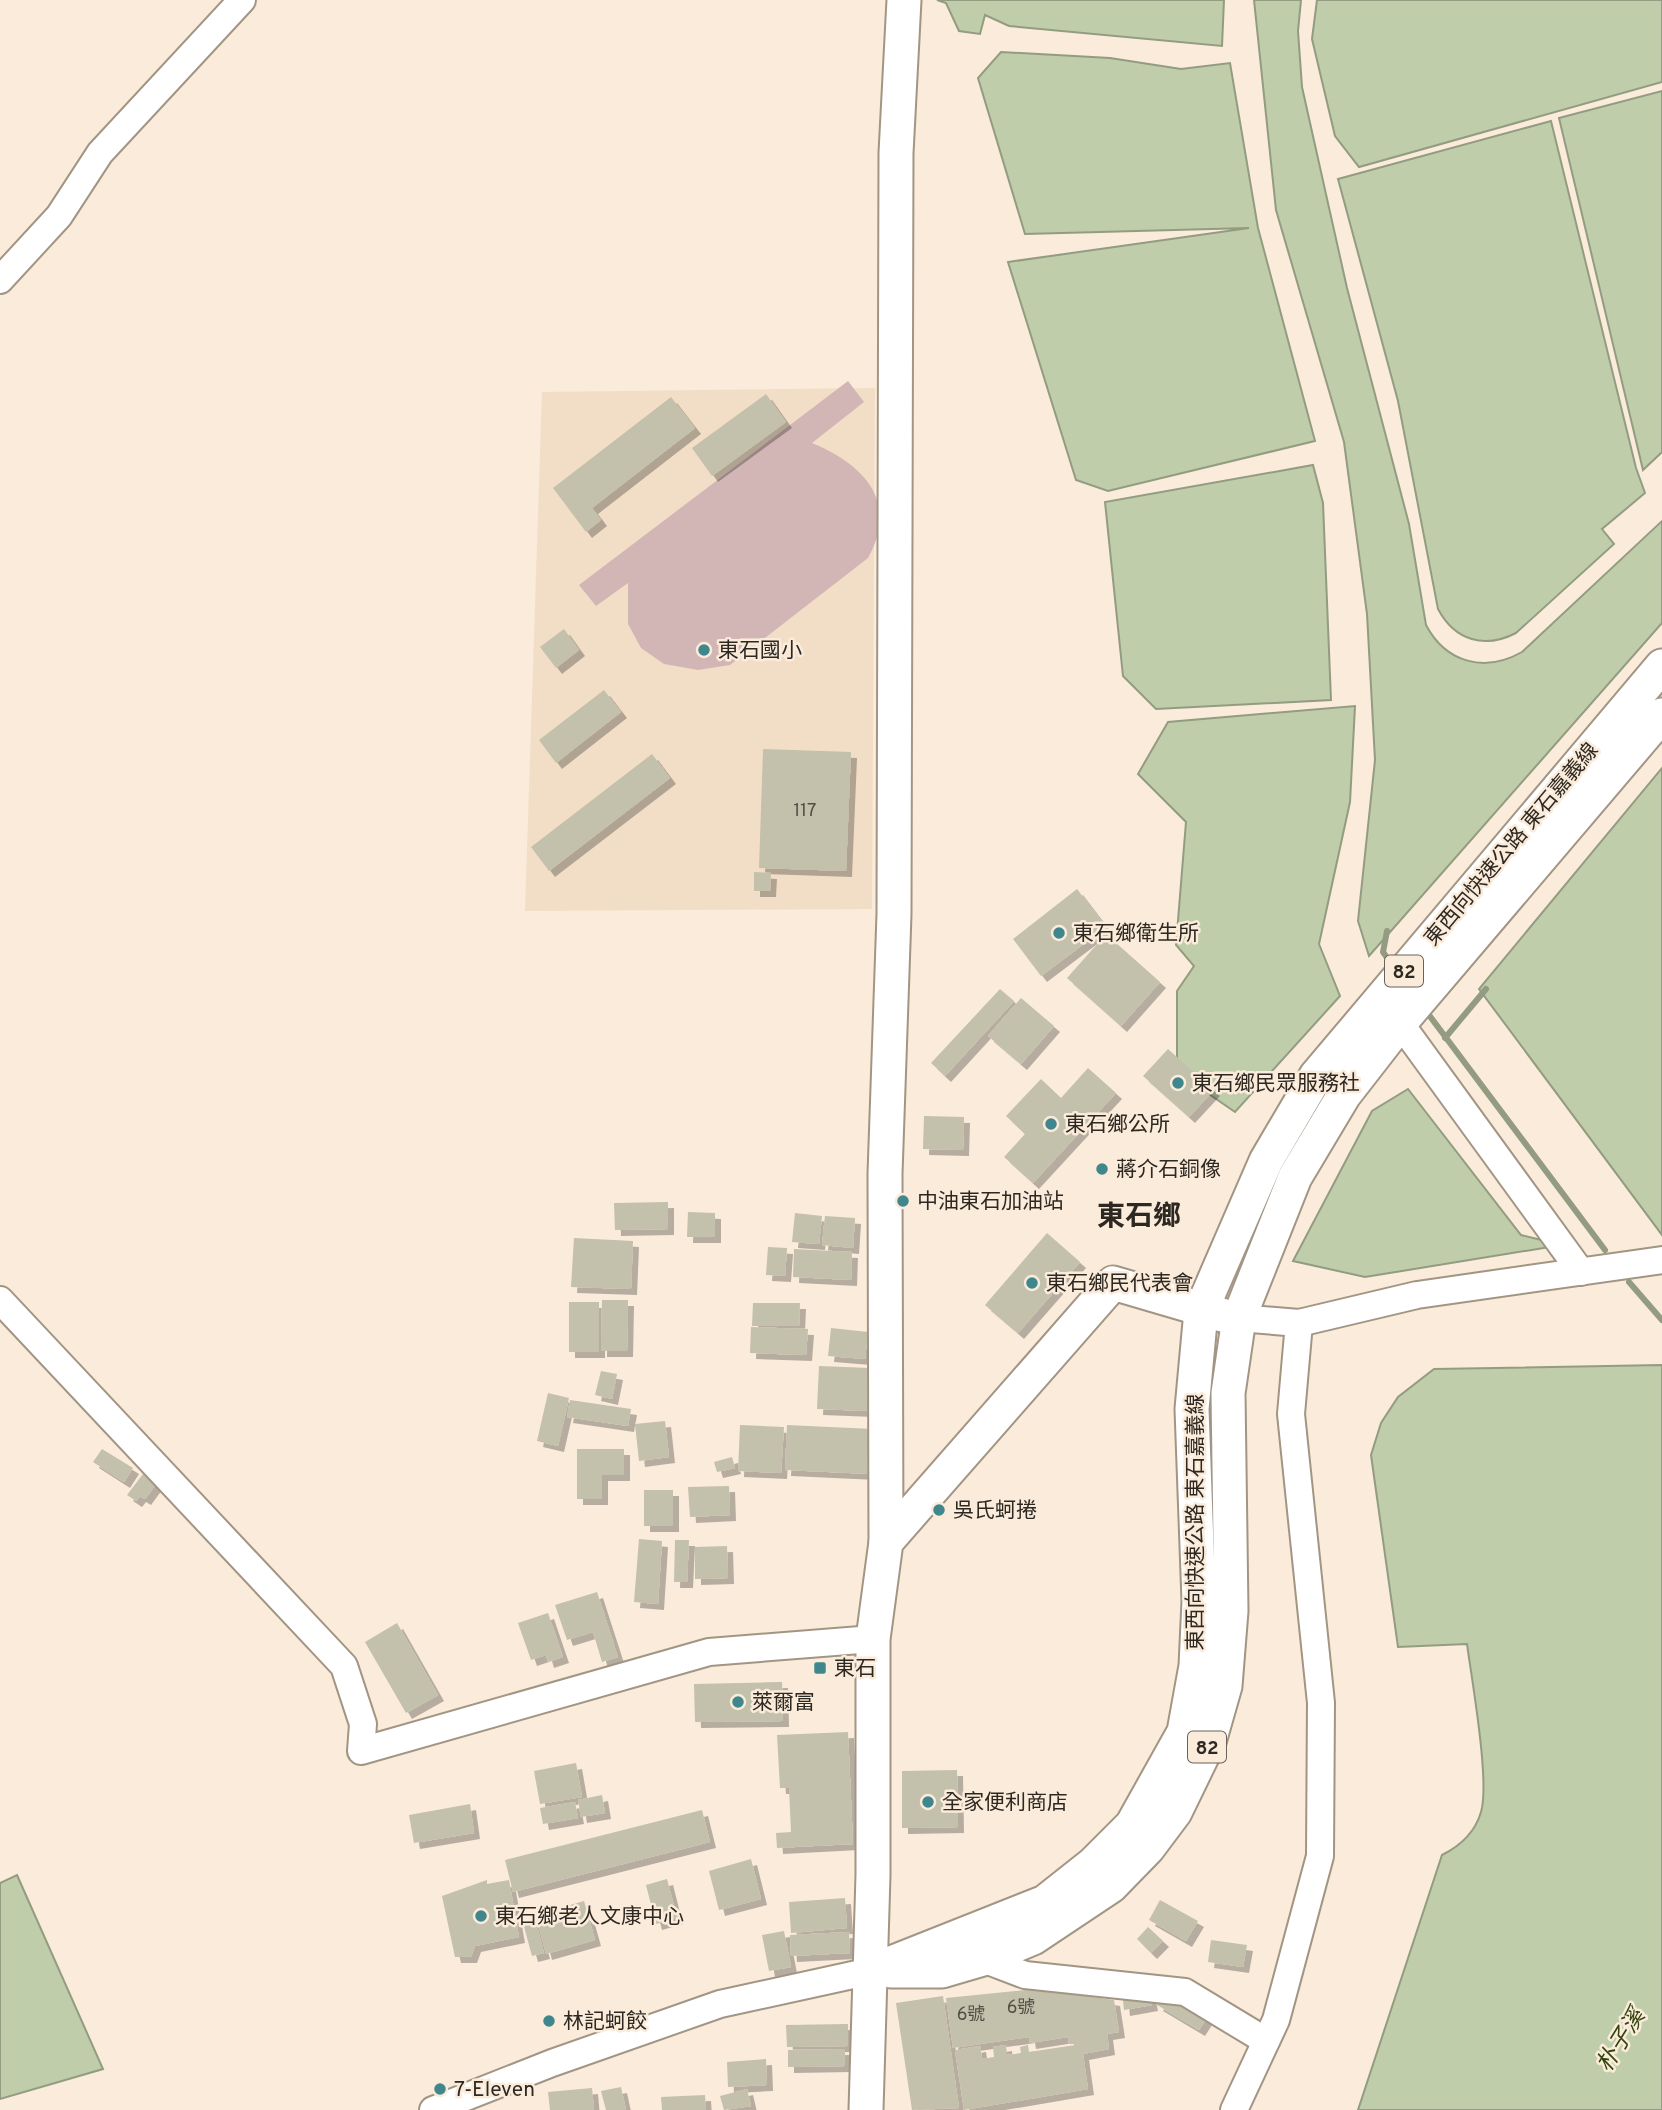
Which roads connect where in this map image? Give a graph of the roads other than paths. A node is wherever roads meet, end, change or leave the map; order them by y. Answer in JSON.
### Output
{"nodes":[{"id":1,"x":242,"y":0,"type":"edge"},
{"id":2,"x":904,"y":0,"type":"edge"},
{"id":3,"x":0,"y":280,"type":"edge"},
{"id":4,"x":1662,"y":666,"type":"edge"},
{"id":5,"x":1662,"y":715,"type":"edge"},
{"id":6,"x":1400,"y":1023,"type":"junction"},
{"id":7,"x":1662,"y":1259,"type":"edge"},
{"id":8,"x":1581,"y":1272,"type":"junction"},
{"id":9,"x":0,"y":1300,"type":"edge"},
{"id":10,"x":1201,"y":1311,"type":"junction"},
{"id":11,"x":1239,"y":1318,"type":"junction"},
{"id":12,"x":1299,"y":1323,"type":"junction"},
{"id":13,"x":886,"y":1542,"type":"junction"},
{"id":14,"x":873,"y":1639,"type":"junction"},
{"id":15,"x":978,"y":1945,"type":"junction"},
{"id":16,"x":871,"y":1971,"type":"junction"},
{"id":17,"x":1266,"y":2042,"type":"junction"},
{"id":18,"x":433,"y":2110,"type":"edge"},
{"id":19,"x":866,"y":2110,"type":"edge"},
{"id":20,"x":1234,"y":2110,"type":"edge"}],
"edges":[{"from":1,"to":3,"type":"street"},
{"from":2,"to":13,"type":"main road"},
{"from":4,"to":10,"type":"main road","name":"東西向快速公路 東石嘉義線","number":"82"},
{"from":5,"to":6,"type":"main road","name":"東西向快速公路 東石嘉義線","number":"82"},
{"from":6,"to":8,"type":"street"},
{"from":6,"to":11,"type":"main road","name":"東西向快速公路 東石嘉義線","number":"82"},
{"from":7,"to":8,"type":"street"},
{"from":8,"to":12,"type":"street"},
{"from":9,"to":14,"type":"street"},
{"from":10,"to":11,"type":"main road"},
{"from":10,"to":13,"type":"main road"},
{"from":10,"to":15,"type":"main road","name":"東西向快速公路 東石嘉義線","number":"82"},
{"from":11,"to":12,"type":"street"},
{"from":11,"to":15,"type":"main road","name":"東西向快速公路 東石嘉義線","number":"82"},
{"from":12,"to":17,"type":"street"},
{"from":13,"to":14,"type":"main road"},
{"from":14,"to":16,"type":"main road"},
{"from":15,"to":16,"type":"main road","name":"東西向快速公路 東石嘉義線","number":"82"},
{"from":15,"to":17,"type":"street"},
{"from":16,"to":18,"type":"street"},
{"from":16,"to":19,"type":"main road"},
{"from":17,"to":20,"type":"street"}]}
